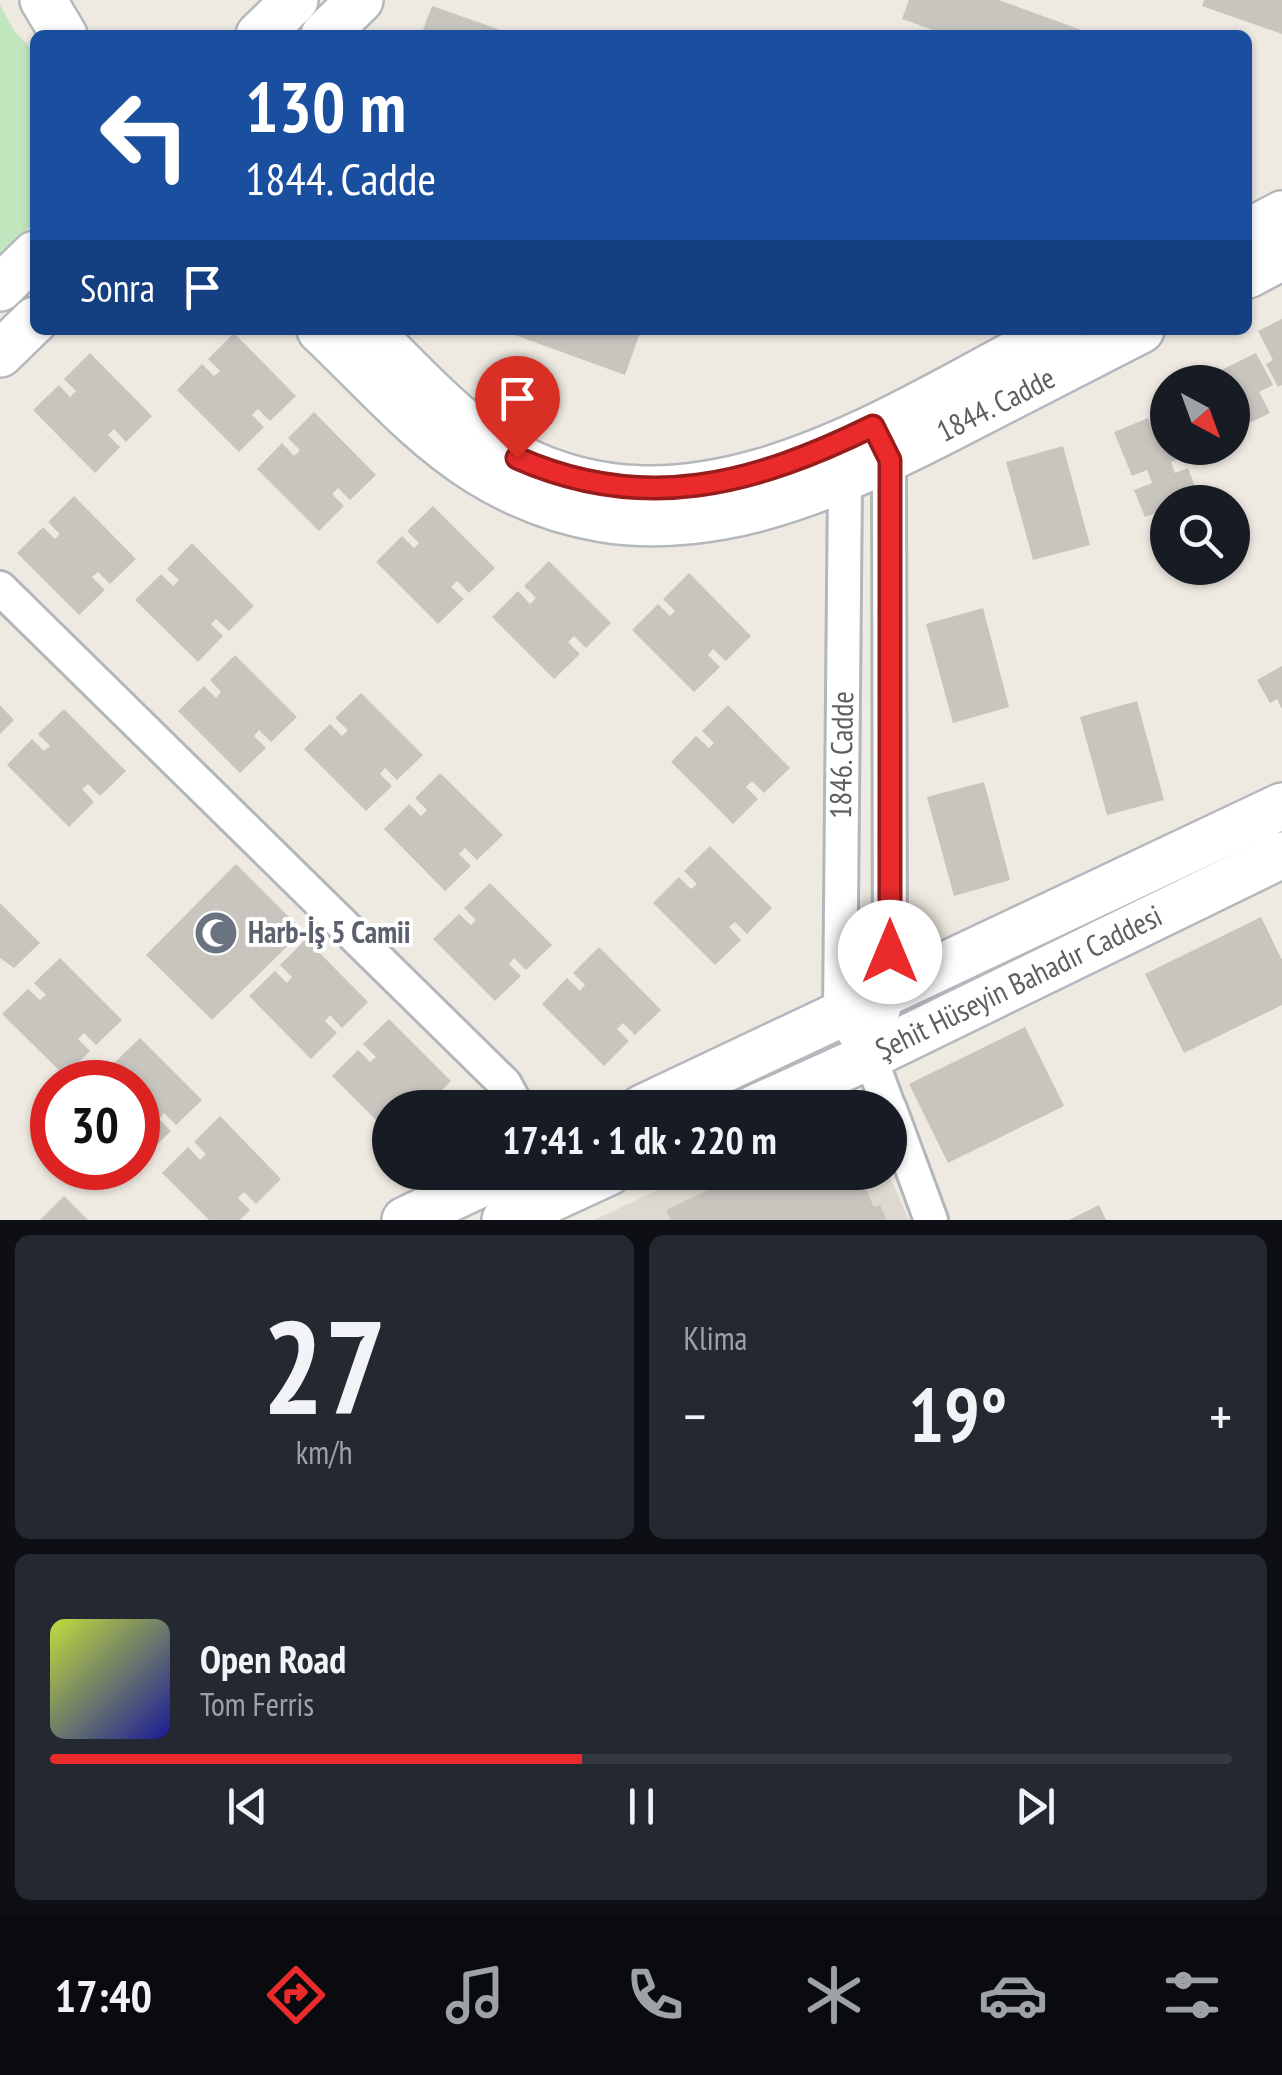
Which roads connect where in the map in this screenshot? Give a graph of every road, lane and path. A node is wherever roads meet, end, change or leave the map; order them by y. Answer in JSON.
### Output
{"nodes":[{"id":1,"x":43,"y":0,"type":"edge"},
{"id":2,"x":295,"y":0,"type":"edge"},
{"id":3,"x":360,"y":0,"type":"edge"},
{"id":4,"x":61,"y":30,"type":"edge"},
{"id":5,"x":264,"y":30,"type":"edge"},
{"id":6,"x":329,"y":30,"type":"edge"},
{"id":7,"x":1282,"y":214,"type":"edge"},
{"id":8,"x":1252,"y":230,"type":"edge"},
{"id":9,"x":1282,"y":257,"type":"edge"},
{"id":10,"x":30,"y":259,"type":"edge"},
{"id":11,"x":1252,"y":273,"type":"edge"},
{"id":12,"x":0,"y":288,"type":"edge"},
{"id":13,"x":30,"y":325,"type":"edge"},
{"id":14,"x":325,"y":335,"type":"edge"},
{"id":15,"x":373,"y":335,"type":"edge"},
{"id":16,"x":1051,"y":335,"type":"edge"},
{"id":17,"x":1129,"y":335,"type":"edge"},
{"id":18,"x":0,"y":354,"type":"edge"},
{"id":19,"x":881,"y":443,"type":"junction"},
{"id":20,"x":837,"y":465,"type":"junction"},
{"id":21,"x":0,"y":588,"type":"edge"},
{"id":22,"x":1282,"y":806,"type":"edge"},
{"id":23,"x":1282,"y":855,"type":"edge"},
{"id":24,"x":890,"y":990,"type":"junction"},
{"id":25,"x":840,"y":1014,"type":"junction"},
{"id":26,"x":870,"y":1056,"type":"junction"},
{"id":27,"x":509,"y":1090,"type":"edge"},
{"id":28,"x":680,"y":1090,"type":"edge"},
{"id":29,"x":795,"y":1090,"type":"edge"},
{"id":30,"x":883,"y":1090,"type":"edge"},
{"id":31,"x":907,"y":1153,"type":"edge"},
{"id":32,"x":468,"y":1190,"type":"edge"},
{"id":33,"x":585,"y":1190,"type":"edge"},
{"id":34,"x":561,"y":1208,"type":"edge"},
{"id":35,"x":405,"y":1220,"type":"edge"},
{"id":36,"x":505,"y":1220,"type":"edge"},
{"id":37,"x":932,"y":1220,"type":"edge"}],
"edges":[{"from":1,"to":4,"type":"street"},
{"from":2,"to":5,"type":"street"},
{"from":3,"to":6,"type":"street"},
{"from":7,"to":8,"type":"street"},
{"from":9,"to":11,"type":"street"},
{"from":10,"to":12,"type":"street"},
{"from":13,"to":18,"type":"street"},
{"from":14,"to":20,"type":"street","name":"1844. Cadde"},
{"from":15,"to":20,"type":"street","name":"1844. Cadde"},
{"from":16,"to":19,"type":"street","name":"1844. Cadde"},
{"from":17,"to":19,"type":"street","name":"1844. Cadde"},
{"from":19,"to":20,"type":"street","name":"1844. Cadde"},
{"from":19,"to":24,"type":"street","name":"1846. Cadde"},
{"from":20,"to":25,"type":"street","name":"1846. Cadde"},
{"from":21,"to":27,"type":"street"},
{"from":22,"to":24,"type":"street","name":"Şehit Hüseyin Bahadır Caddesi"},
{"from":23,"to":26,"type":"street","name":"Şehit Hüseyin Bahadır Caddesi"},
{"from":24,"to":25,"type":"street","name":"Şehit Hüseyin Bahadır Caddesi"},
{"from":24,"to":26,"type":"street","name":"1846. Cadde"},
{"from":25,"to":26,"type":"street"},
{"from":25,"to":28,"type":"street","name":"Şehit Hüseyin Bahadır Caddesi"},
{"from":26,"to":29,"type":"street","name":"Şehit Hüseyin Bahadır Caddesi"},
{"from":26,"to":30,"type":"street"},
{"from":31,"to":37,"type":"street"},
{"from":32,"to":35,"type":"street"},
{"from":33,"to":34,"type":"street"},
{"from":34,"to":36,"type":"street"}]}
